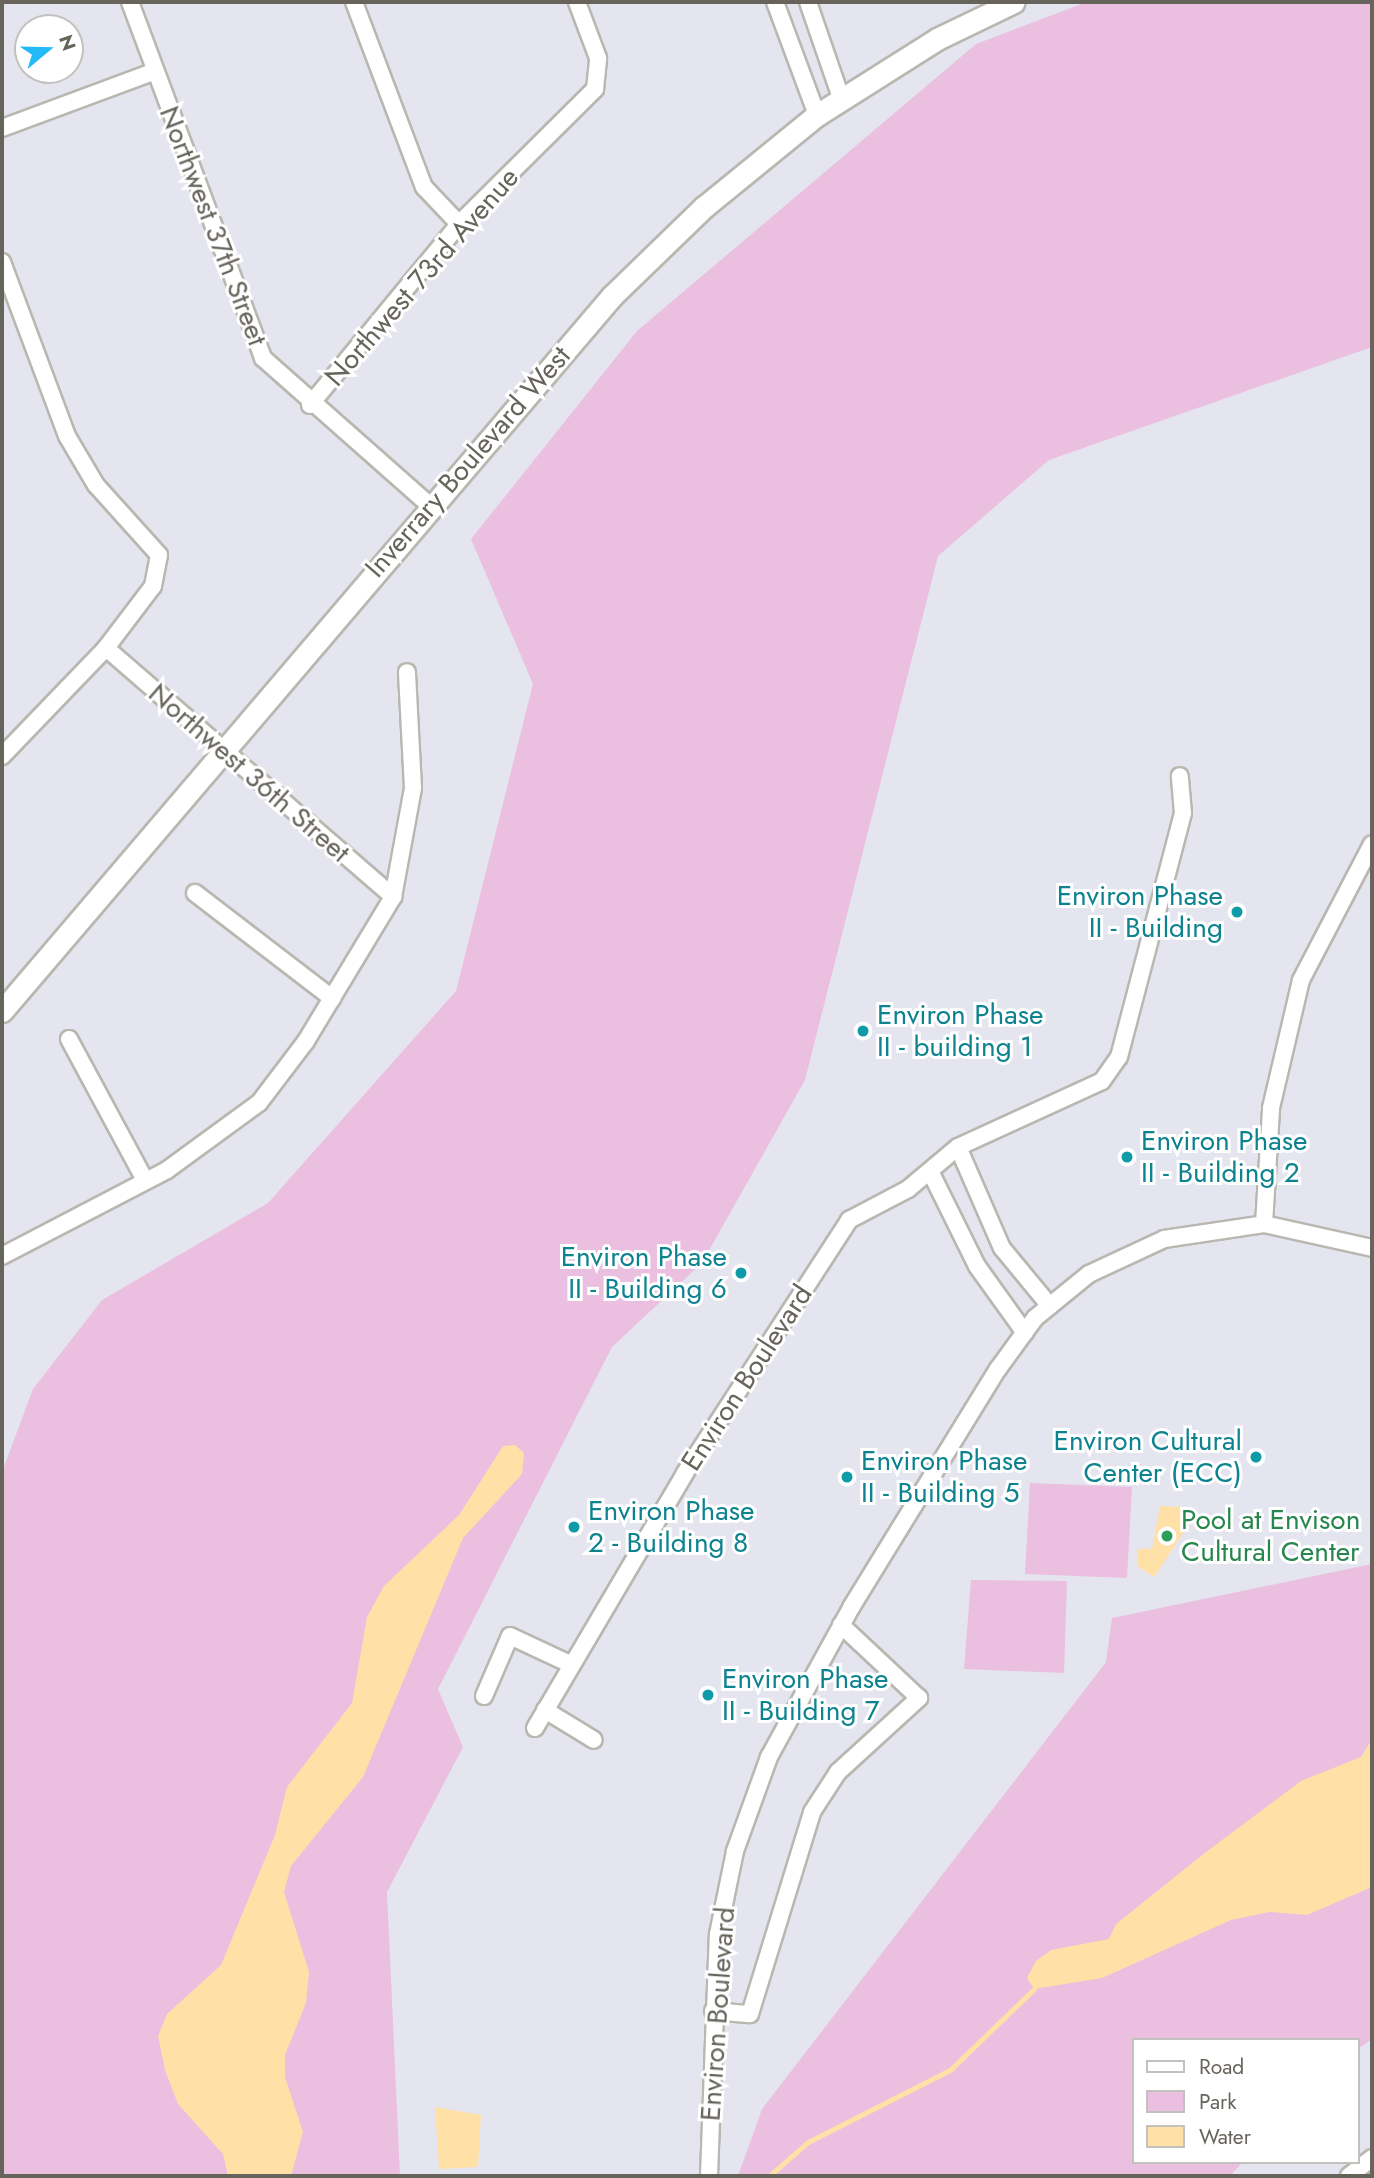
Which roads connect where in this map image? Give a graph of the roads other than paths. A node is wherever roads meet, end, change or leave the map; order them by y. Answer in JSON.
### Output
{"nodes":[{"id":1,"x":130,"y":2,"type":"edge"},
{"id":2,"x":354,"y":2,"type":"edge"},
{"id":3,"x":577,"y":2,"type":"edge"},
{"id":4,"x":775,"y":2,"type":"edge"},
{"id":5,"x":808,"y":2,"type":"edge"},
{"id":6,"x":1014,"y":2,"type":"edge"},
{"id":7,"x":155,"y":71,"type":"junction"},
{"id":8,"x":841,"y":98,"type":"junction"},
{"id":9,"x":817,"y":115,"type":"junction"},
{"id":10,"x":2,"y":128,"type":"edge"},
{"id":11,"x":460,"y":225,"type":"junction"},
{"id":12,"x":2,"y":262,"type":"edge"},
{"id":13,"x":310,"y":405,"type":"junction"},
{"id":14,"x":430,"y":506,"type":"junction"},
{"id":15,"x":106,"y":648,"type":"junction"},
{"id":16,"x":407,"y":672,"type":"dead end"},
{"id":17,"x":2,"y":756,"type":"edge"},
{"id":18,"x":224,"y":756,"type":"junction"},
{"id":19,"x":1180,"y":776,"type":"dead end"},
{"id":20,"x":1372,"y":844,"type":"edge"},
{"id":21,"x":195,"y":893,"type":"dead end"},
{"id":22,"x":393,"y":897,"type":"junction"},
{"id":23,"x":332,"y":998,"type":"junction"},
{"id":24,"x":2,"y":1011,"type":"edge"},
{"id":25,"x":69,"y":1039,"type":"dead end"},
{"id":26,"x":958,"y":1147,"type":"junction"},
{"id":27,"x":930,"y":1171,"type":"junction"},
{"id":28,"x":145,"y":1180,"type":"junction"},
{"id":29,"x":1265,"y":1224,"type":"junction"},
{"id":30,"x":1372,"y":1248,"type":"edge"},
{"id":31,"x":2,"y":1256,"type":"edge"},
{"id":32,"x":1050,"y":1306,"type":"junction"},
{"id":33,"x":1025,"y":1333,"type":"junction"},
{"id":34,"x":841,"y":1625,"type":"junction"},
{"id":35,"x":572,"y":1665,"type":"junction"},
{"id":36,"x":484,"y":1696,"type":"dead end"},
{"id":37,"x":545,"y":1710,"type":"junction"},
{"id":38,"x":534,"y":1728,"type":"dead end"},
{"id":39,"x":594,"y":1740,"type":"dead end"},
{"id":40,"x":713,"y":2011,"type":"junction"},
{"id":41,"x":1372,"y":2158,"type":"edge"},
{"id":42,"x":709,"y":2176,"type":"edge"},
{"id":43,"x":1349,"y":2176,"type":"edge"}],
"edges":[{"from":1,"to":7,"type":"street","name":"Northwest 37th Street"},
{"from":2,"to":11,"type":"street"},
{"from":3,"to":11,"type":"street","name":"Northwest 73rd Avenue"},
{"from":4,"to":9,"type":"street"},
{"from":5,"to":8,"type":"street"},
{"from":6,"to":8,"type":"street","name":"Inverrary Boulevard West"},
{"from":7,"to":10,"type":"street"},
{"from":7,"to":13,"type":"street","name":"Northwest 37th Street"},
{"from":8,"to":9,"type":"street","name":"Inverrary Boulevard West"},
{"from":9,"to":14,"type":"street","name":"Inverrary Boulevard West"},
{"from":11,"to":13,"type":"street","name":"Northwest 73rd Avenue"},
{"from":12,"to":15,"type":"street"},
{"from":13,"to":14,"type":"street","name":"Northwest 37th Street"},
{"from":14,"to":18,"type":"street","name":"Inverrary Boulevard West"},
{"from":15,"to":17,"type":"street"},
{"from":15,"to":18,"type":"street","name":"Northwest 36th Street"},
{"from":16,"to":22,"type":"street"},
{"from":18,"to":22,"type":"street","name":"Northwest 36th Street"},
{"from":18,"to":24,"type":"street","name":"Inverrary Boulevard West"},
{"from":19,"to":26,"type":"street","name":"Environ Boulevard"},
{"from":20,"to":29,"type":"street"},
{"from":21,"to":23,"type":"street"},
{"from":22,"to":23,"type":"street"},
{"from":23,"to":28,"type":"street"},
{"from":25,"to":28,"type":"street"},
{"from":26,"to":27,"type":"street","name":"Environ Boulevard"},
{"from":26,"to":32,"type":"street"},
{"from":27,"to":33,"type":"street"},
{"from":27,"to":35,"type":"street","name":"Environ Boulevard"},
{"from":28,"to":31,"type":"street"},
{"from":29,"to":30,"type":"street","name":"Environ Boulevard"},
{"from":29,"to":32,"type":"street","name":"Environ Boulevard"},
{"from":32,"to":33,"type":"street","name":"Environ Boulevard"},
{"from":33,"to":34,"type":"street","name":"Environ Boulevard"},
{"from":34,"to":40,"type":"street","name":"Environ Boulevard"},
{"from":34,"to":40,"type":"street","name":"Environ Boulevard"},
{"from":35,"to":36,"type":"street"},
{"from":35,"to":37,"type":"street","name":"Environ Boulevard"},
{"from":37,"to":38,"type":"street","name":"Environ Boulevard"},
{"from":37,"to":39,"type":"street"},
{"from":40,"to":42,"type":"street","name":"Environ Boulevard"},
{"from":41,"to":43,"type":"street"}]}
